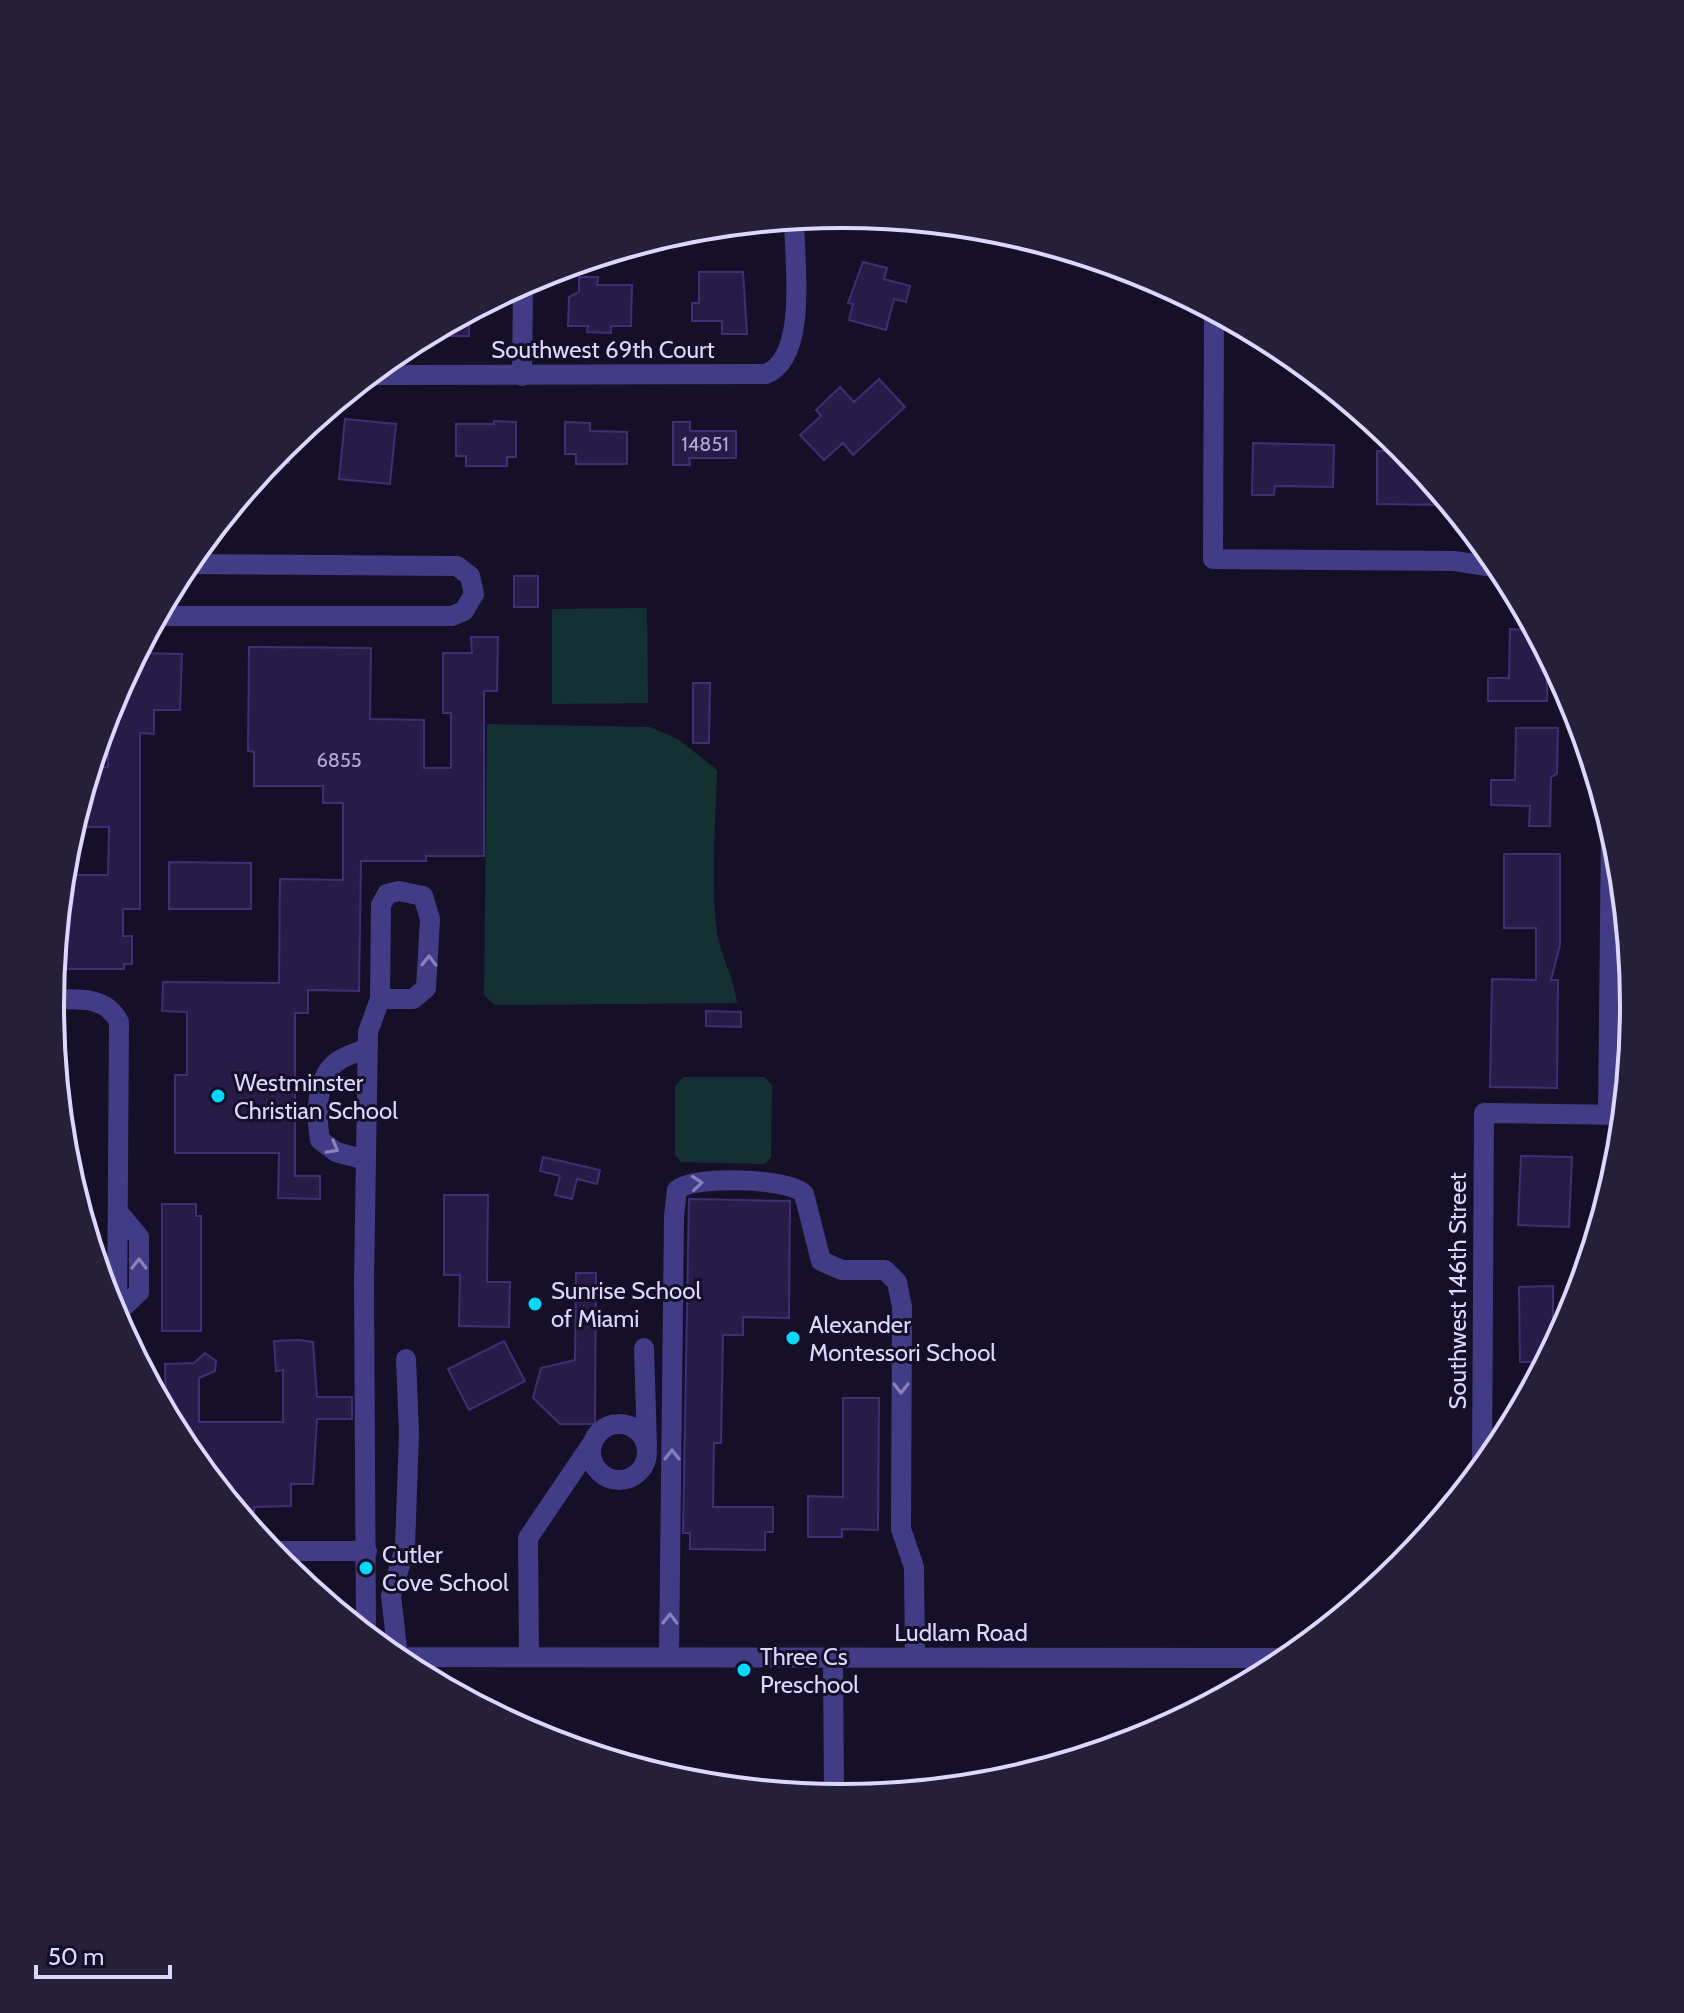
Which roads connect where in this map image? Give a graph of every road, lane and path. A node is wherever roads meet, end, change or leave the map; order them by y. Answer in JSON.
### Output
{"nodes":[{"id":1,"x":794,"y":230,"type":"edge"},
{"id":2,"x":523,"y":298,"type":"edge"},
{"id":3,"x":1214,"y":324,"type":"edge"},
{"id":4,"x":388,"y":375,"type":"edge"},
{"id":5,"x":522,"y":376,"type":"junction"},
{"id":6,"x":202,"y":564,"type":"edge"},
{"id":7,"x":1483,"y":565,"type":"edge"},
{"id":8,"x":169,"y":616,"type":"edge"},
{"id":9,"x":1612,"y":901,"type":"edge"},
{"id":10,"x":380,"y":999,"type":"junction"},
{"id":11,"x":64,"y":1000,"type":"edge"},
{"id":12,"x":368,"y":1048,"type":"junction"},
{"id":13,"x":1615,"y":1083,"type":"edge"},
{"id":14,"x":1612,"y":1115,"type":"edge"},
{"id":15,"x":366,"y":1160,"type":"junction"},
{"id":16,"x":117,"y":1289,"type":"edge"},
{"id":17,"x":644,"y":1348,"type":"dead end"},
{"id":18,"x":406,"y":1359,"type":"dead end"},
{"id":19,"x":646,"y":1396,"type":"junction"},
{"id":20,"x":620,"y":1424,"type":"junction"},
{"id":21,"x":591,"y":1445,"type":"junction"},
{"id":22,"x":647,"y":1447,"type":"junction"},
{"id":23,"x":1482,"y":1448,"type":"edge"},
{"id":24,"x":571,"y":1480,"type":"junction"},
{"id":25,"x":614,"y":1480,"type":"junction"},
{"id":26,"x":286,"y":1551,"type":"edge"},
{"id":27,"x":367,"y":1551,"type":"junction"},
{"id":28,"x":366,"y":1622,"type":"edge"},
{"id":29,"x":394,"y":1642,"type":"edge"},
{"id":30,"x":416,"y":1657,"type":"edge"},
{"id":31,"x":529,"y":1657,"type":"junction"},
{"id":32,"x":669,"y":1657,"type":"junction"},
{"id":33,"x":833,"y":1658,"type":"junction"},
{"id":34,"x":915,"y":1658,"type":"junction"},
{"id":35,"x":1266,"y":1658,"type":"edge"},
{"id":36,"x":834,"y":1784,"type":"edge"}],
"edges":[{"from":1,"to":5,"type":"street","name":"Southwest 69th Court"},
{"from":2,"to":5,"type":"street"},
{"from":3,"to":7,"type":"street"},
{"from":4,"to":5,"type":"street","name":"Southwest 69th Court"},
{"from":6,"to":8,"type":"street"},
{"from":9,"to":13,"type":"street"},
{"from":10,"to":10,"type":"street","one_way":true},
{"from":10,"to":12,"type":"street"},
{"from":11,"to":16,"type":"street"},
{"from":12,"to":15,"type":"street"},
{"from":12,"to":15,"type":"street","one_way":true},
{"from":14,"to":23,"type":"street","name":"Southwest 146th Street"},
{"from":15,"to":27,"type":"street"},
{"from":17,"to":19,"type":"street"},
{"from":18,"to":29,"type":"street"},
{"from":19,"to":20,"type":"street"},
{"from":19,"to":22,"type":"street"},
{"from":20,"to":21,"type":"street"},
{"from":20,"to":22,"type":"street"},
{"from":21,"to":24,"type":"street"},
{"from":21,"to":25,"type":"street"},
{"from":22,"to":25,"type":"street"},
{"from":24,"to":25,"type":"street"},
{"from":24,"to":31,"type":"street"},
{"from":26,"to":27,"type":"street"},
{"from":27,"to":28,"type":"street"},
{"from":30,"to":31,"type":"street","name":"Ludlam Road"},
{"from":31,"to":32,"type":"street","name":"Ludlam Road"},
{"from":32,"to":33,"type":"street","name":"Ludlam Road"},
{"from":32,"to":34,"type":"street","one_way":true},
{"from":33,"to":34,"type":"street","name":"Ludlam Road"},
{"from":33,"to":36,"type":"street"},
{"from":34,"to":35,"type":"street","name":"Ludlam Road"}]}
